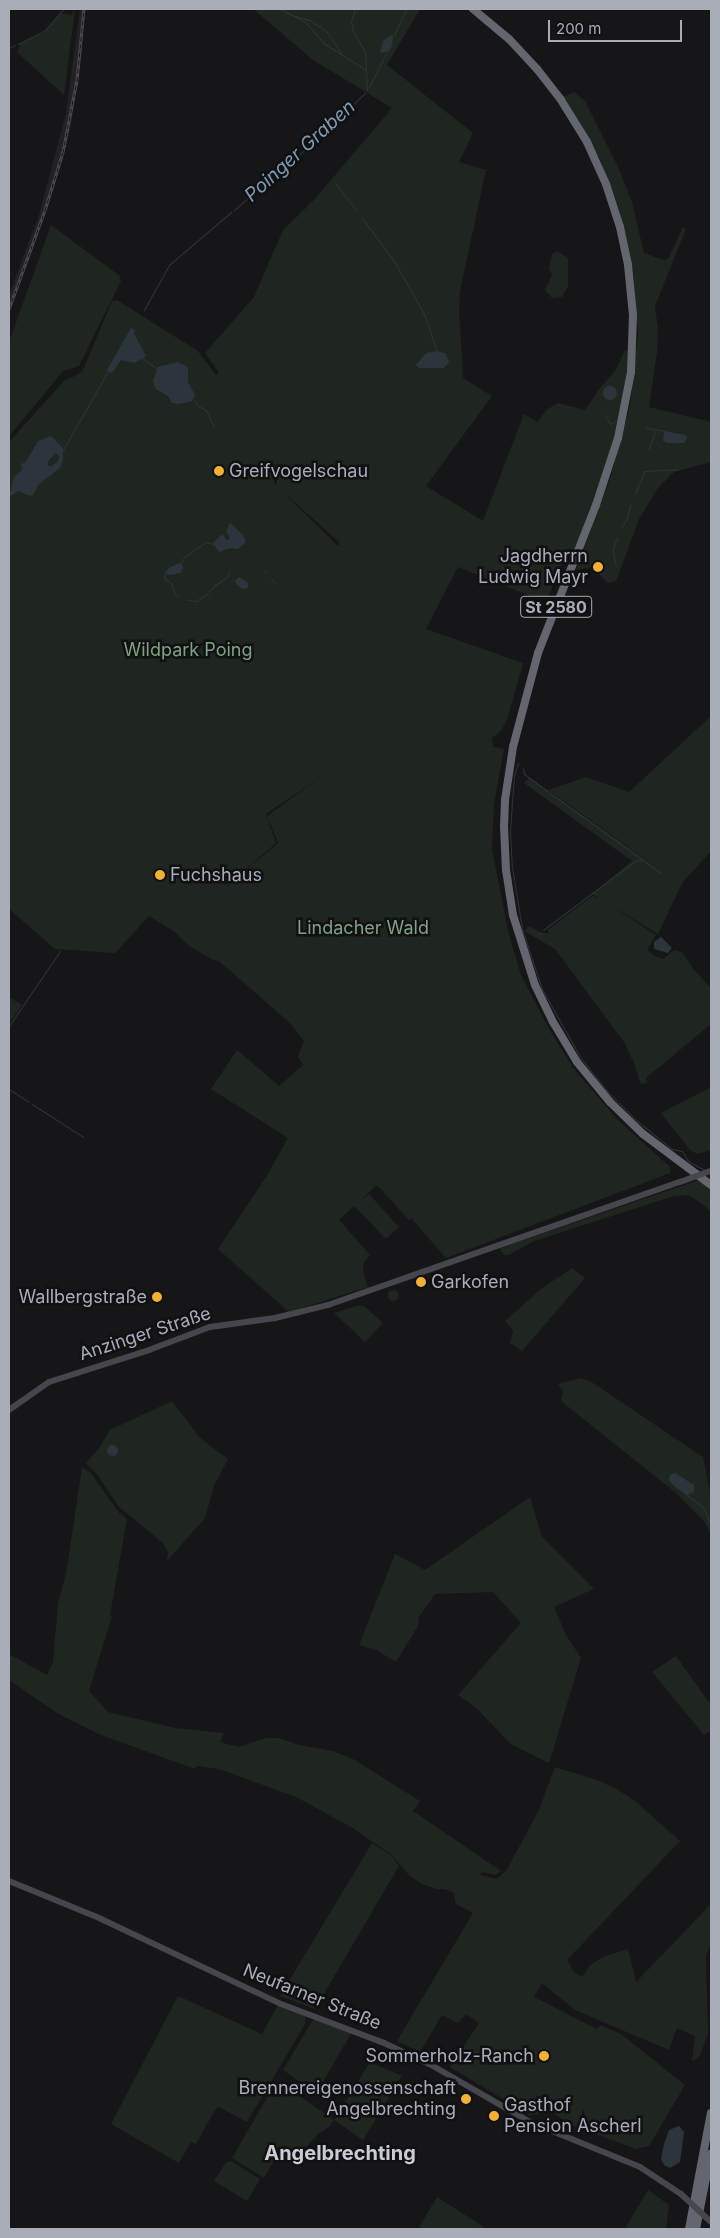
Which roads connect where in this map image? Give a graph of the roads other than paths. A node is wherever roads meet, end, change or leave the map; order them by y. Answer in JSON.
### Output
{"nodes":[{"id":1,"x":473,"y":9,"type":"edge"},
{"id":2,"x":711,"y":1171,"type":"edge"},
{"id":3,"x":711,"y":1185,"type":"edge"},
{"id":4,"x":9,"y":1410,"type":"edge"},
{"id":5,"x":9,"y":1881,"type":"edge"},
{"id":6,"x":711,"y":2113,"type":"edge"},
{"id":7,"x":711,"y":2153,"type":"edge"},
{"id":8,"x":711,"y":2222,"type":"edge"},
{"id":9,"x":689,"y":2229,"type":"edge"},
{"id":10,"x":696,"y":2229,"type":"edge"}],
"edges":[{"from":1,"to":3,"type":"highway","number":"St 2580"},
{"from":2,"to":4,"type":"street","name":"Anzinger Straße","bridge":true},
{"from":5,"to":8,"type":"street","name":"Neufarner Straße","bridge":true},
{"from":6,"to":9,"type":"highway"},
{"from":7,"to":10,"type":"highway"}]}
